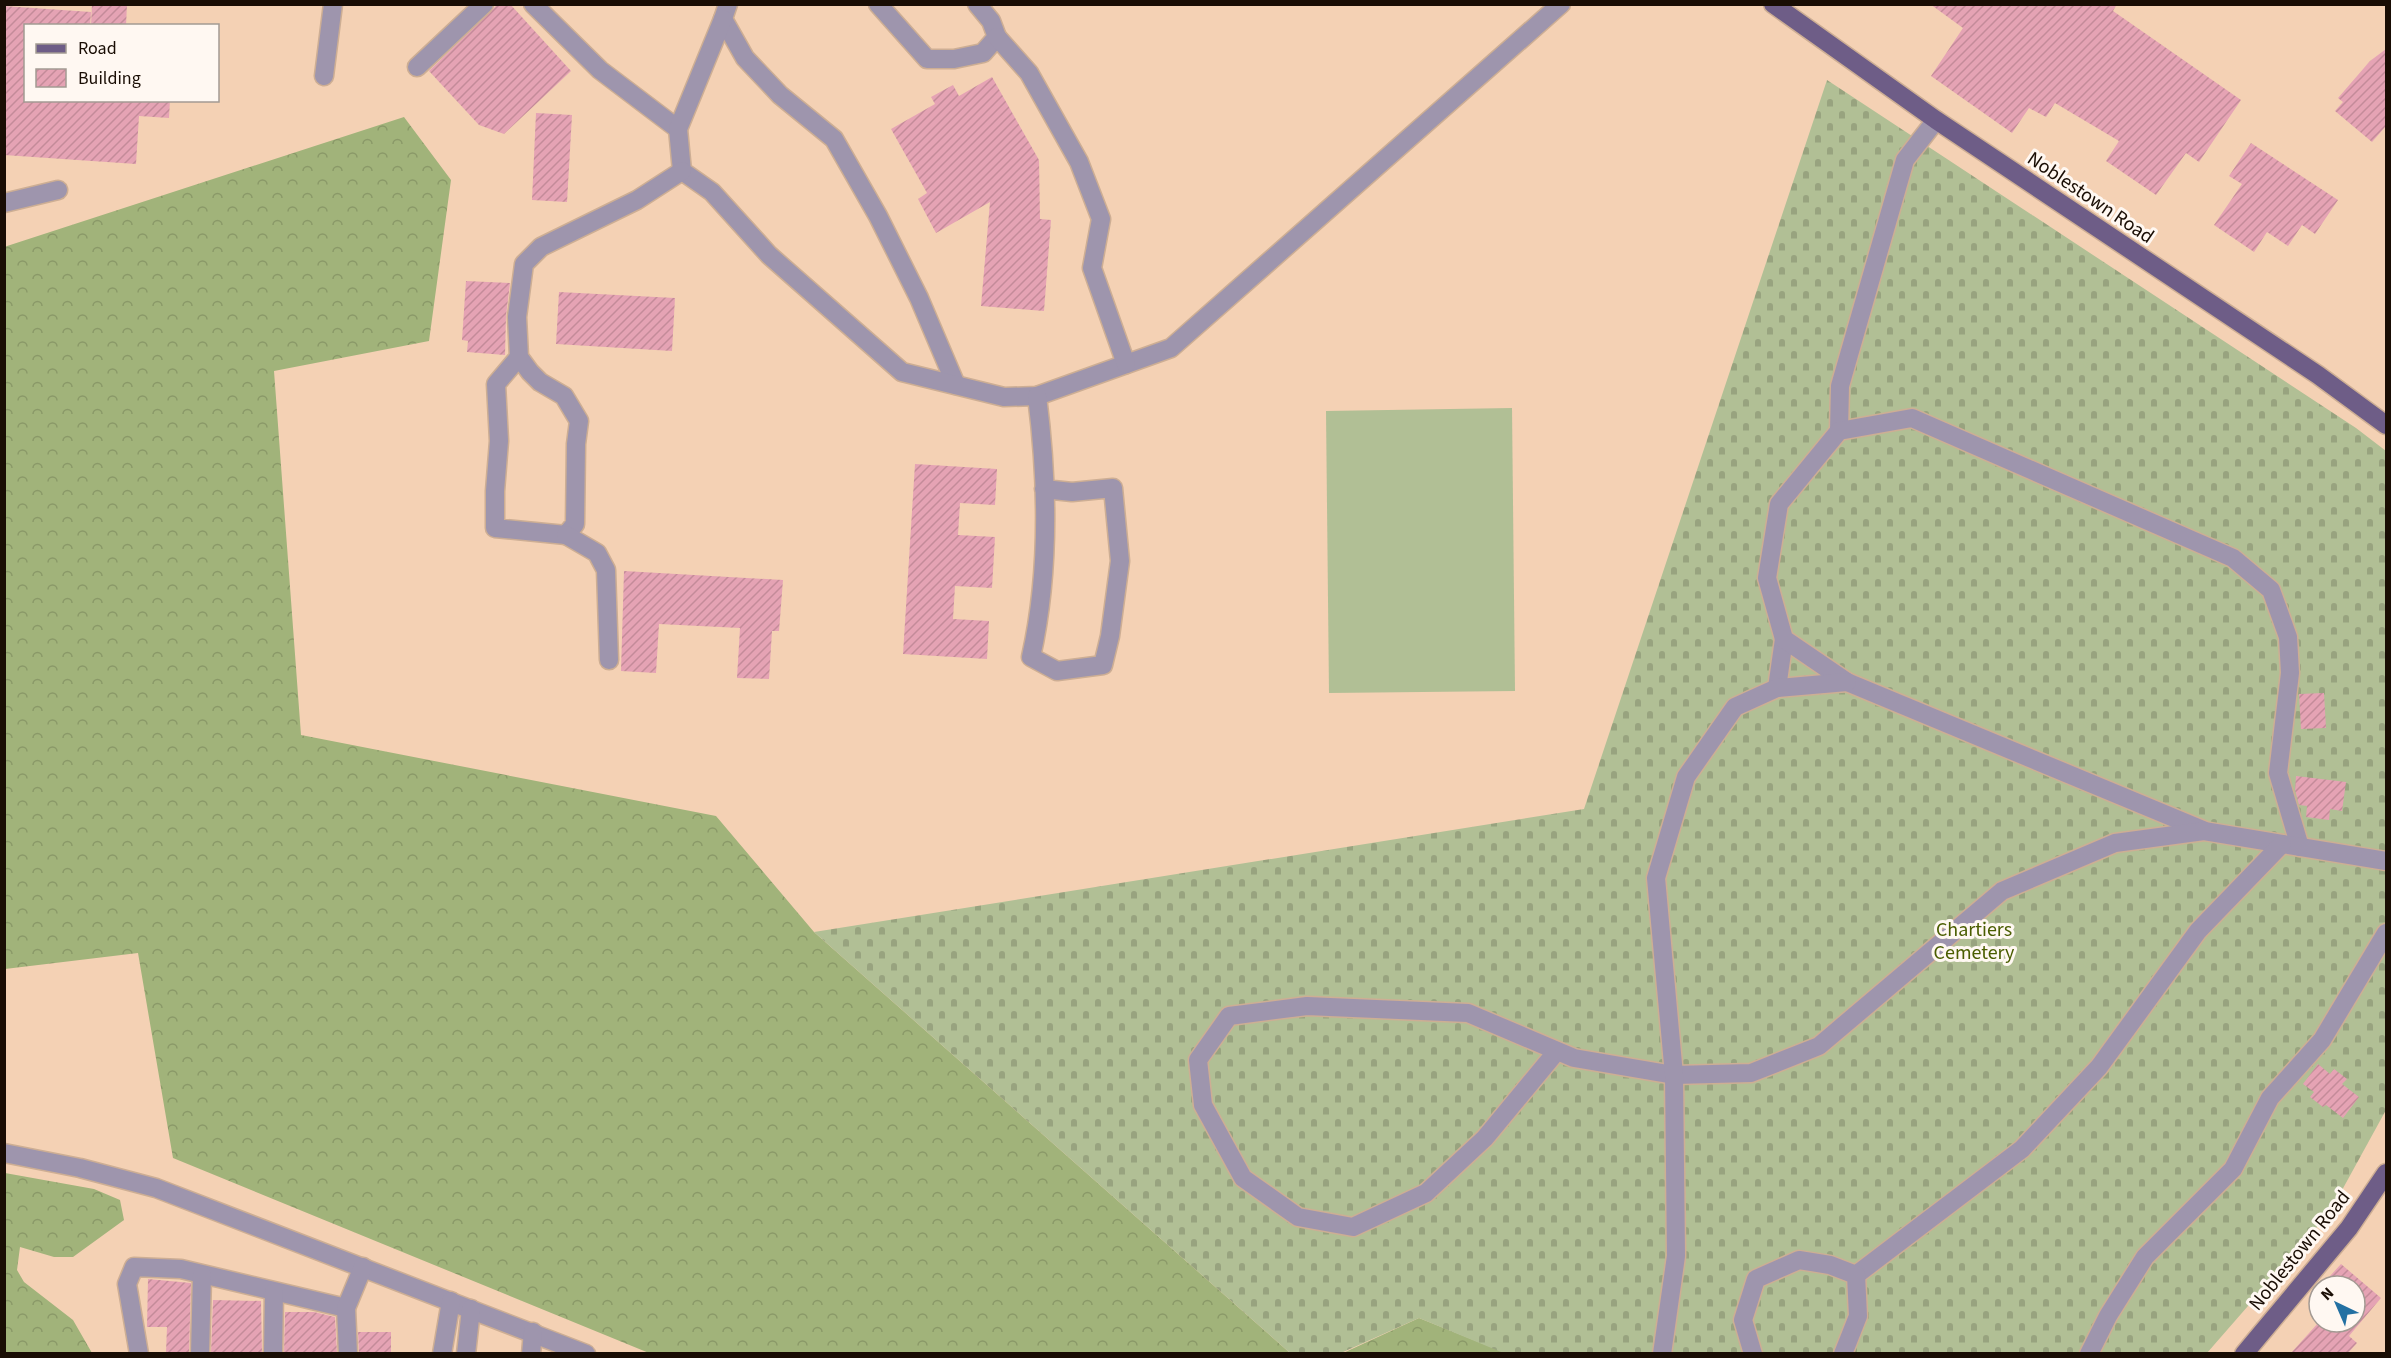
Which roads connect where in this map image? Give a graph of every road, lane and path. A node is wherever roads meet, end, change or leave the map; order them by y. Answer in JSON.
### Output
{"nodes":[{"id":1,"x":333,"y":4,"type":"edge"},
{"id":2,"x":484,"y":4,"type":"edge"},
{"id":3,"x":533,"y":4,"type":"edge"},
{"id":4,"x":878,"y":4,"type":"edge"},
{"id":5,"x":977,"y":4,"type":"edge"},
{"id":6,"x":1561,"y":4,"type":"edge"},
{"id":7,"x":1773,"y":4,"type":"edge"},
{"id":8,"x":725,"y":12,"type":"edge"},
{"id":9,"x":997,"y":37,"type":"junction"},
{"id":10,"x":417,"y":67,"type":"dead end"},
{"id":11,"x":324,"y":76,"type":"dead end"},
{"id":12,"x":1936,"y":120,"type":"junction"},
{"id":13,"x":678,"y":129,"type":"junction"},
{"id":14,"x":682,"y":171,"type":"junction"},
{"id":15,"x":58,"y":190,"type":"dead end"},
{"id":16,"x":4,"y":203,"type":"edge"},
{"id":17,"x":519,"y":357,"type":"junction"},
{"id":18,"x":1126,"y":364,"type":"junction"},
{"id":19,"x":956,"y":385,"type":"junction"},
{"id":20,"x":1037,"y":396,"type":"junction"},
{"id":21,"x":2386,"y":425,"type":"edge"},
{"id":22,"x":1839,"y":431,"type":"junction"},
{"id":23,"x":1044,"y":489,"type":"junction"},
{"id":24,"x":566,"y":535,"type":"junction"},
{"id":25,"x":1784,"y":639,"type":"junction"},
{"id":26,"x":609,"y":660,"type":"dead end"},
{"id":27,"x":1847,"y":682,"type":"junction"},
{"id":28,"x":1777,"y":688,"type":"junction"},
{"id":29,"x":2204,"y":831,"type":"junction"},
{"id":30,"x":2291,"y":845,"type":"junction"},
{"id":31,"x":2386,"y":861,"type":"edge"},
{"id":32,"x":2386,"y":933,"type":"edge"},
{"id":33,"x":1557,"y":1051,"type":"junction"},
{"id":34,"x":1674,"y":1075,"type":"junction"},
{"id":35,"x":4,"y":1153,"type":"edge"},
{"id":36,"x":2386,"y":1173,"type":"edge"},
{"id":37,"x":363,"y":1267,"type":"junction"},
{"id":38,"x":202,"y":1275,"type":"junction"},
{"id":39,"x":1856,"y":1275,"type":"junction"},
{"id":40,"x":274,"y":1292,"type":"junction"},
{"id":41,"x":451,"y":1300,"type":"junction"},
{"id":42,"x":346,"y":1308,"type":"junction"},
{"id":43,"x":471,"y":1309,"type":"junction"},
{"id":44,"x":533,"y":1332,"type":"junction"},
{"id":45,"x":139,"y":1353,"type":"edge"},
{"id":46,"x":200,"y":1353,"type":"edge"},
{"id":47,"x":273,"y":1353,"type":"edge"},
{"id":48,"x":348,"y":1353,"type":"edge"},
{"id":49,"x":442,"y":1353,"type":"edge"},
{"id":50,"x":466,"y":1353,"type":"edge"},
{"id":51,"x":531,"y":1353,"type":"edge"},
{"id":52,"x":586,"y":1353,"type":"edge"},
{"id":53,"x":1662,"y":1353,"type":"edge"},
{"id":54,"x":1753,"y":1353,"type":"edge"},
{"id":55,"x":1843,"y":1353,"type":"edge"},
{"id":56,"x":2089,"y":1353,"type":"edge"},
{"id":57,"x":2244,"y":1353,"type":"edge"}],
"edges":[{"from":1,"to":11,"type":"street"},
{"from":2,"to":10,"type":"street"},
{"from":3,"to":13,"type":"street"},
{"from":4,"to":9,"type":"street"},
{"from":5,"to":9,"type":"street"},
{"from":6,"to":18,"type":"street"},
{"from":7,"to":12,"type":"main road","name":"Noblestown Road"},
{"from":8,"to":13,"type":"street"},
{"from":8,"to":19,"type":"street"},
{"from":9,"to":18,"type":"street"},
{"from":12,"to":21,"type":"main road","name":"Noblestown Road"},
{"from":12,"to":22,"type":"street"},
{"from":13,"to":14,"type":"street"},
{"from":14,"to":17,"type":"street"},
{"from":14,"to":19,"type":"street"},
{"from":15,"to":16,"type":"street"},
{"from":17,"to":24,"type":"street"},
{"from":17,"to":24,"type":"street"},
{"from":18,"to":20,"type":"street"},
{"from":19,"to":20,"type":"street"},
{"from":20,"to":23,"type":"street"},
{"from":22,"to":25,"type":"street"},
{"from":22,"to":30,"type":"street"},
{"from":23,"to":23,"type":"street"},
{"from":24,"to":26,"type":"street"},
{"from":25,"to":27,"type":"street"},
{"from":25,"to":28,"type":"street"},
{"from":27,"to":28,"type":"street"},
{"from":27,"to":29,"type":"street"},
{"from":28,"to":34,"type":"street"},
{"from":29,"to":30,"type":"street"},
{"from":29,"to":34,"type":"street"},
{"from":30,"to":31,"type":"street"},
{"from":30,"to":39,"type":"street"},
{"from":32,"to":56,"type":"street"},
{"from":33,"to":33,"type":"street"},
{"from":33,"to":34,"type":"street"},
{"from":34,"to":53,"type":"street"},
{"from":35,"to":37,"type":"street"},
{"from":36,"to":57,"type":"main road","name":"Noblestown Road"},
{"from":37,"to":41,"type":"street"},
{"from":37,"to":42,"type":"street"},
{"from":38,"to":40,"type":"street"},
{"from":38,"to":45,"type":"street"},
{"from":38,"to":46,"type":"street"},
{"from":39,"to":54,"type":"street"},
{"from":39,"to":55,"type":"street"},
{"from":40,"to":42,"type":"street"},
{"from":40,"to":47,"type":"street"},
{"from":41,"to":43,"type":"street"},
{"from":41,"to":49,"type":"street"},
{"from":42,"to":48,"type":"street"},
{"from":43,"to":44,"type":"street"},
{"from":43,"to":50,"type":"street"},
{"from":44,"to":51,"type":"street"},
{"from":44,"to":52,"type":"street"}]}
